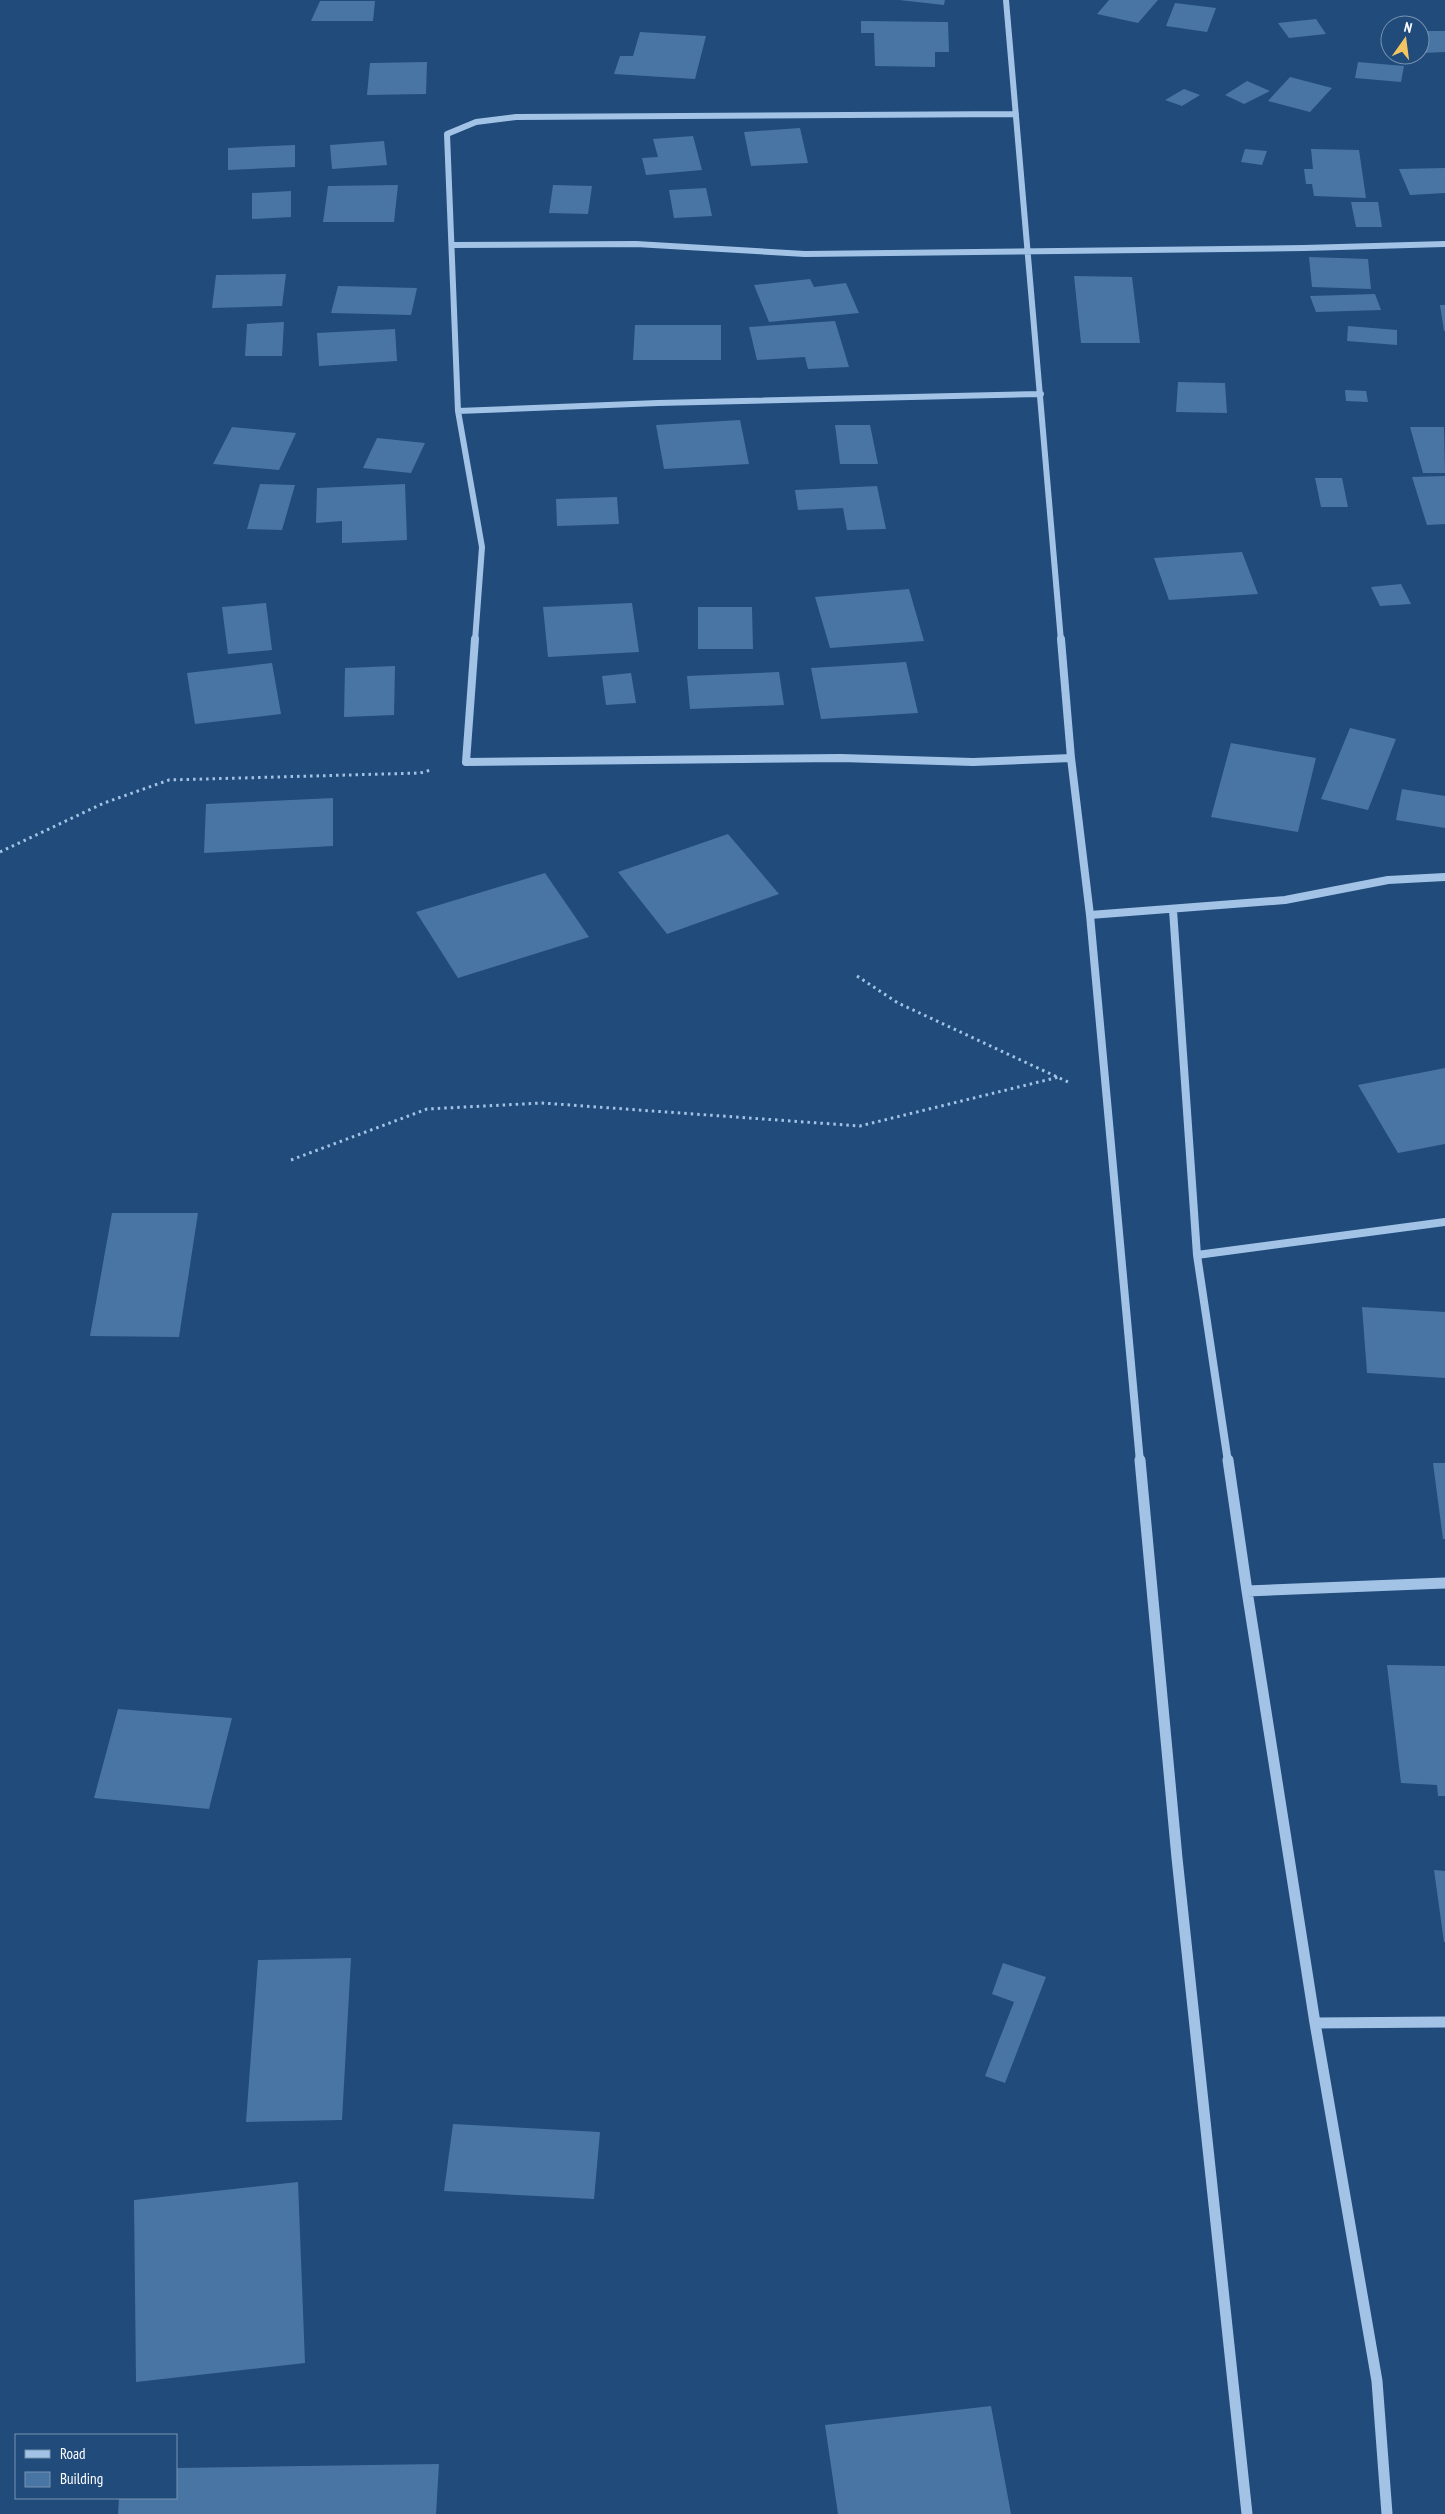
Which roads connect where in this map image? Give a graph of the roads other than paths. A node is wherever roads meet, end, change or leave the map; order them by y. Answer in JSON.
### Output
{"nodes":[{"id":1,"x":1006,"y":0,"type":"edge"},
{"id":2,"x":1016,"y":114,"type":"junction"},
{"id":3,"x":1445,"y":244,"type":"edge"},
{"id":4,"x":452,"y":245,"type":"junction"},
{"id":5,"x":1029,"y":250,"type":"junction"},
{"id":6,"x":1041,"y":394,"type":"junction"},
{"id":7,"x":458,"y":411,"type":"junction"},
{"id":8,"x":1071,"y":758,"type":"junction"},
{"id":9,"x":1445,"y":877,"type":"edge"},
{"id":10,"x":1173,"y":910,"type":"junction"},
{"id":11,"x":1090,"y":915,"type":"junction"},
{"id":12,"x":1445,"y":1222,"type":"edge"},
{"id":13,"x":1197,"y":1255,"type":"junction"},
{"id":14,"x":1445,"y":1582,"type":"edge"},
{"id":15,"x":1247,"y":1591,"type":"junction"},
{"id":16,"x":1315,"y":2022,"type":"junction"},
{"id":17,"x":1445,"y":2022,"type":"edge"},
{"id":18,"x":1247,"y":2514,"type":"edge"},
{"id":19,"x":1387,"y":2514,"type":"edge"}],
"edges":[{"from":1,"to":2,"type":"street"},
{"from":2,"to":4,"type":"street"},
{"from":2,"to":5,"type":"street"},
{"from":3,"to":5,"type":"street"},
{"from":4,"to":5,"type":"street"},
{"from":4,"to":7,"type":"street"},
{"from":5,"to":6,"type":"street"},
{"from":6,"to":7,"type":"street"},
{"from":6,"to":8,"type":"street"},
{"from":7,"to":8,"type":"street"},
{"from":8,"to":11,"type":"street"},
{"from":9,"to":10,"type":"street"},
{"from":10,"to":11,"type":"street"},
{"from":10,"to":13,"type":"street"},
{"from":11,"to":18,"type":"street"},
{"from":12,"to":13,"type":"street"},
{"from":13,"to":15,"type":"street"},
{"from":14,"to":15,"type":"street"},
{"from":15,"to":16,"type":"street"},
{"from":16,"to":17,"type":"street"},
{"from":16,"to":19,"type":"street"}]}
